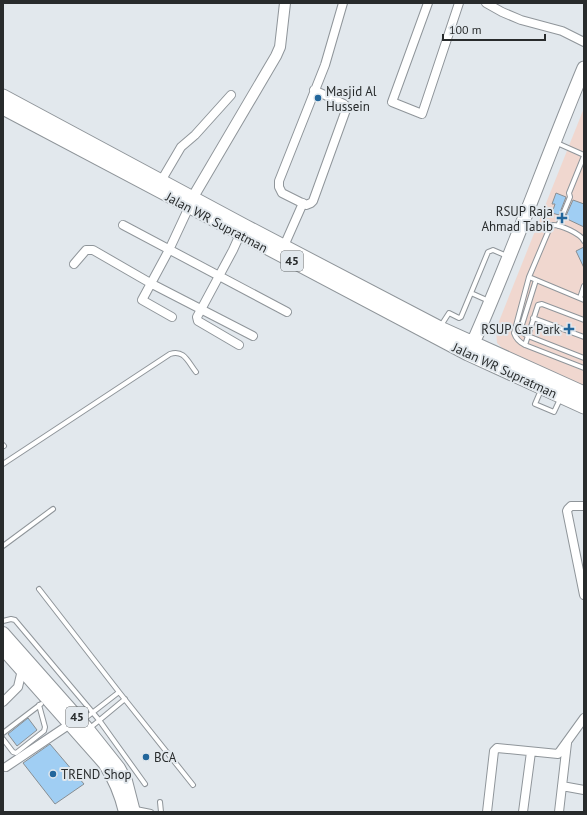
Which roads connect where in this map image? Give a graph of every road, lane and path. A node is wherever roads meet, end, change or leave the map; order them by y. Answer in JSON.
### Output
{"nodes":[{"id":1,"x":285,"y":3,"type":"edge"},
{"id":2,"x":343,"y":3,"type":"edge"},
{"id":3,"x":428,"y":3,"type":"edge"},
{"id":4,"x":459,"y":3,"type":"edge"},
{"id":5,"x":486,"y":3,"type":"edge"},
{"id":6,"x":584,"y":42,"type":"edge"},
{"id":7,"x":584,"y":68,"type":"edge"},
{"id":8,"x":314,"y":90,"type":"junction"},
{"id":9,"x":231,"y":95,"type":"dead end"},
{"id":10,"x":3,"y":96,"type":"edge"},
{"id":11,"x":3,"y":108,"type":"edge"},
{"id":12,"x":554,"y":142,"type":"junction"},
{"id":13,"x":584,"y":155,"type":"edge"},
{"id":14,"x":161,"y":180,"type":"junction"},
{"id":15,"x":191,"y":202,"type":"junction"},
{"id":16,"x":303,"y":203,"type":"junction"},
{"id":17,"x":122,"y":226,"type":"dead end"},
{"id":18,"x":558,"y":226,"type":"junction"},
{"id":19,"x":243,"y":230,"type":"junction"},
{"id":20,"x":584,"y":242,"type":"edge"},
{"id":21,"x":284,"y":246,"type":"junction"},
{"id":22,"x":169,"y":250,"type":"junction"},
{"id":23,"x":510,"y":257,"type":"junction"},
{"id":24,"x":74,"y":264,"type":"dead end"},
{"id":25,"x":220,"y":276,"type":"junction"},
{"id":26,"x":529,"y":277,"type":"junction"},
{"id":27,"x":536,"y":280,"type":"junction"},
{"id":28,"x":152,"y":284,"type":"junction"},
{"id":29,"x":584,"y":286,"type":"edge"},
{"id":30,"x":471,"y":293,"type":"junction"},
{"id":31,"x":582,"y":299,"type":"edge"},
{"id":32,"x":491,"y":302,"type":"junction"},
{"id":33,"x":202,"y":310,"type":"junction"},
{"id":34,"x":287,"y":312,"type":"dead end"},
{"id":35,"x":172,"y":317,"type":"dead end"},
{"id":36,"x":534,"y":318,"type":"junction"},
{"id":37,"x":584,"y":320,"type":"edge"},
{"id":38,"x":440,"y":328,"type":"junction"},
{"id":39,"x":254,"y":336,"type":"dead end"},
{"id":40,"x":528,"y":336,"type":"junction"},
{"id":41,"x":584,"y":338,"type":"edge"},
{"id":42,"x":473,"y":344,"type":"junction"},
{"id":43,"x":239,"y":345,"type":"dead end"},
{"id":44,"x":525,"y":345,"type":"junction"},
{"id":45,"x":584,"y":358,"type":"edge"},
{"id":46,"x":584,"y":368,"type":"edge"},
{"id":47,"x":196,"y":372,"type":"dead end"},
{"id":48,"x":584,"y":394,"type":"edge"},
{"id":49,"x":584,"y":407,"type":"edge"},
{"id":50,"x":3,"y":464,"type":"edge"},
{"id":51,"x":584,"y":506,"type":"edge"},
{"id":52,"x":53,"y":509,"type":"dead end"},
{"id":53,"x":3,"y":546,"type":"edge"},
{"id":54,"x":39,"y":589,"type":"dead end"},
{"id":55,"x":584,"y":595,"type":"edge"},
{"id":56,"x":3,"y":621,"type":"edge"},
{"id":57,"x":3,"y":633,"type":"edge"},
{"id":58,"x":3,"y":649,"type":"edge"},
{"id":59,"x":25,"y":667,"type":"junction"},
{"id":60,"x":35,"y":685,"type":"junction"},
{"id":61,"x":18,"y":687,"type":"junction"},
{"id":62,"x":119,"y":692,"type":"junction"},
{"id":63,"x":125,"y":699,"type":"junction"},
{"id":64,"x":3,"y":702,"type":"edge"},
{"id":65,"x":43,"y":702,"type":"junction"},
{"id":66,"x":93,"y":712,"type":"junction"},
{"id":67,"x":584,"y":718,"type":"edge"},
{"id":68,"x":99,"y":720,"type":"junction"},
{"id":69,"x":80,"y":725,"type":"junction"},
{"id":70,"x":3,"y":733,"type":"edge"},
{"id":71,"x":3,"y":738,"type":"edge"},
{"id":72,"x":567,"y":742,"type":"junction"},
{"id":73,"x":531,"y":752,"type":"junction"},
{"id":74,"x":6,"y":767,"type":"dead end"},
{"id":75,"x":145,"y":784,"type":"dead end"},
{"id":76,"x":193,"y":785,"type":"dead end"},
{"id":77,"x":562,"y":786,"type":"junction"},
{"id":78,"x":584,"y":790,"type":"edge"},
{"id":79,"x":160,"y":802,"type":"dead end"},
{"id":80,"x":131,"y":811,"type":"edge"},
{"id":81,"x":151,"y":812,"type":"edge"},
{"id":82,"x":160,"y":812,"type":"edge"},
{"id":83,"x":487,"y":812,"type":"edge"},
{"id":84,"x":523,"y":812,"type":"edge"},
{"id":85,"x":559,"y":812,"type":"edge"}],
"edges":[{"from":1,"to":15,"type":"street"},
{"from":2,"to":8,"type":"street"},
{"from":3,"to":4,"type":"street"},
{"from":5,"to":6,"type":"street"},
{"from":7,"to":12,"type":"highway"},
{"from":8,"to":16,"type":"street"},
{"from":8,"to":16,"type":"street"},
{"from":9,"to":14,"type":"street"},
{"from":10,"to":14,"type":"highway","name":"Jalan WR Supratman","number":"45"},
{"from":11,"to":15,"type":"highway","name":"Jalan WR Supratman","number":"45"},
{"from":12,"to":13,"type":"lane"},
{"from":12,"to":23,"type":"highway"},
{"from":13,"to":18,"type":"lane"},
{"from":14,"to":15,"type":"highway","name":"Jalan WR Supratman","number":"45"},
{"from":15,"to":19,"type":"highway","name":"Jalan WR Supratman","number":"45"},
{"from":15,"to":22,"type":"street"},
{"from":16,"to":21,"type":"street"},
{"from":17,"to":22,"type":"street"},
{"from":18,"to":20,"type":"lane"},
{"from":18,"to":26,"type":"lane"},
{"from":19,"to":21,"type":"highway","name":"Jalan WR Supratman","number":"45"},
{"from":19,"to":25,"type":"street"},
{"from":19,"to":49,"type":"highway","name":"Jalan WR Supratman","number":"45"},
{"from":21,"to":38,"type":"highway","name":"Jalan WR Supratman","number":"45"},
{"from":22,"to":25,"type":"street"},
{"from":22,"to":28,"type":"street"},
{"from":23,"to":30,"type":"lane"},
{"from":23,"to":32,"type":"highway"},
{"from":24,"to":28,"type":"street"},
{"from":25,"to":33,"type":"street"},
{"from":25,"to":34,"type":"street"},
{"from":26,"to":27,"type":"lane"},
{"from":26,"to":44,"type":"lane"},
{"from":27,"to":31,"type":"lane"},
{"from":27,"to":40,"type":"lane"},
{"from":28,"to":33,"type":"street"},
{"from":28,"to":35,"type":"street"},
{"from":29,"to":31,"type":"lane"},
{"from":30,"to":32,"type":"lane"},
{"from":30,"to":38,"type":"lane"},
{"from":32,"to":42,"type":"highway"},
{"from":33,"to":39,"type":"street"},
{"from":33,"to":43,"type":"street"},
{"from":36,"to":37,"type":"lane"},
{"from":36,"to":40,"type":"lane"},
{"from":36,"to":41,"type":"lane"},
{"from":38,"to":42,"type":"highway","name":"Jalan WR Supratman","number":"45"},
{"from":40,"to":44,"type":"lane"},
{"from":40,"to":45,"type":"lane"},
{"from":42,"to":48,"type":"highway","name":"Jalan WR Supratman","number":"45"},
{"from":44,"to":46,"type":"lane"},
{"from":47,"to":50,"type":"lane"},
{"from":51,"to":55,"type":"street"},
{"from":52,"to":53,"type":"lane"},
{"from":54,"to":62,"type":"lane"},
{"from":56,"to":66,"type":"lane"},
{"from":57,"to":59,"type":"main road","number":"45"},
{"from":58,"to":59,"type":"main road","number":"45"},
{"from":59,"to":60,"type":"main road","number":"45"},
{"from":59,"to":61,"type":"street"},
{"from":59,"to":69,"type":"main road","number":"45"},
{"from":60,"to":61,"type":"street"},
{"from":60,"to":65,"type":"main road","number":"45"},
{"from":61,"to":64,"type":"street"},
{"from":62,"to":63,"type":"lane"},
{"from":62,"to":66,"type":"lane"},
{"from":63,"to":68,"type":"lane"},
{"from":63,"to":76,"type":"lane"},
{"from":65,"to":69,"type":"main road","number":"45"},
{"from":65,"to":70,"type":"lane"},
{"from":65,"to":71,"type":"lane"},
{"from":66,"to":68,"type":"lane"},
{"from":66,"to":69,"type":"lane"},
{"from":67,"to":72,"type":"street"},
{"from":68,"to":69,"type":"lane"},
{"from":68,"to":75,"type":"lane"},
{"from":69,"to":74,"type":"street"},
{"from":69,"to":80,"type":"main road","number":"45"},
{"from":69,"to":80,"type":"main road","number":"45"},
{"from":72,"to":73,"type":"street"},
{"from":72,"to":77,"type":"street"},
{"from":73,"to":83,"type":"street"},
{"from":73,"to":84,"type":"street"},
{"from":77,"to":78,"type":"street"},
{"from":77,"to":85,"type":"street"},
{"from":79,"to":82,"type":"lane"},
{"from":80,"to":81,"type":"lane"}]}
